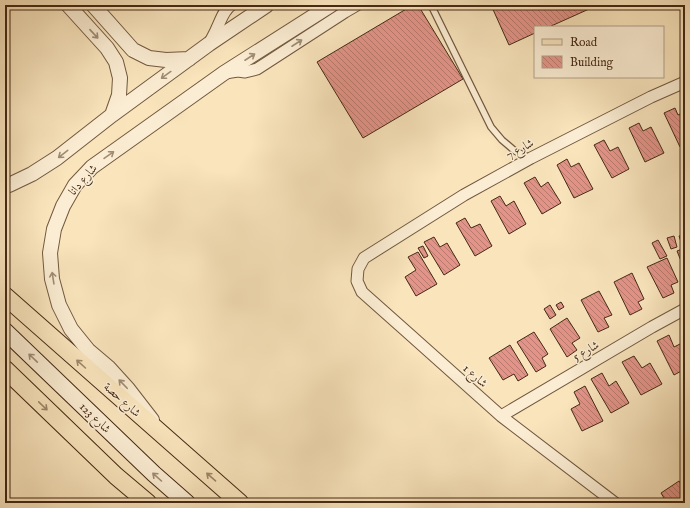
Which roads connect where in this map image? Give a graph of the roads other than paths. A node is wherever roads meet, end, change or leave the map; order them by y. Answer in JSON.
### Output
{"nodes":[{"id":1,"x":68,"y":5,"type":"edge"},
{"id":2,"x":93,"y":5,"type":"edge"},
{"id":3,"x":230,"y":5,"type":"edge"},
{"id":4,"x":267,"y":5,"type":"edge"},
{"id":5,"x":331,"y":5,"type":"edge"},
{"id":6,"x":357,"y":5,"type":"edge"},
{"id":7,"x":431,"y":5,"type":"edge"},
{"id":8,"x":321,"y":9,"type":"edge"},
{"id":9,"x":209,"y":44,"type":"junction"},
{"id":10,"x":188,"y":59,"type":"junction"},
{"id":11,"x":224,"y":73,"type":"junction"},
{"id":12,"x":685,"y":82,"type":"edge"},
{"id":13,"x":112,"y":115,"type":"junction"},
{"id":14,"x":531,"y":158,"type":"junction"},
{"id":15,"x":5,"y":186,"type":"edge"},
{"id":16,"x":374,"y":251,"type":"joint"},
{"id":17,"x":5,"y":296,"type":"edge"},
{"id":18,"x":685,"y":309,"type":"edge"},
{"id":19,"x":5,"y":331,"type":"edge"},
{"id":20,"x":5,"y":369,"type":"edge"},
{"id":21,"x":501,"y":416,"type":"junction"},
{"id":22,"x":164,"y":437,"type":"junction"},
{"id":23,"x":116,"y":476,"type":"junction"},
{"id":24,"x":140,"y":503,"type":"edge"},
{"id":25,"x":148,"y":503,"type":"edge"},
{"id":26,"x":187,"y":503,"type":"edge"},
{"id":27,"x":240,"y":503,"type":"edge"},
{"id":28,"x":615,"y":503,"type":"edge"}],
"edges":[{"from":1,"to":13,"type":"street","one_way":true},
{"from":2,"to":10,"type":"street"},
{"from":3,"to":9,"type":"street"},
{"from":4,"to":9,"type":"street"},
{"from":5,"to":8,"type":"street","name":"شارع دانا"},
{"from":11,"to":6,"type":"street","one_way":true},
{"from":7,"to":14,"type":"lane"},
{"from":11,"to":8,"type":"street","name":"شارع دانا","one_way":true},
{"from":9,"to":10,"type":"street"},
{"from":10,"to":13,"type":"street","one_way":true},
{"from":22,"to":11,"type":"street","name":"شارع دانا","one_way":true},
{"from":12,"to":14,"type":"street","name":"شارع 7"},
{"from":13,"to":15,"type":"street","one_way":true},
{"from":14,"to":16,"type":"street","name":"شارع 7"},
{"from":16,"to":21,"type":"street","name":"شارع 1"},
{"from":22,"to":17,"type":"main road","name":"شارع حصة","one_way":true},
{"from":18,"to":21,"type":"street","name":"شارع 5"},
{"from":26,"to":19,"type":"main road","name":"شارع 123","one_way":true},
{"from":20,"to":23,"type":"main road","one_way":true},
{"from":21,"to":28,"type":"street","name":"شارع 1"},
{"from":27,"to":22,"type":"main road","name":"شارع حصة","one_way":true},
{"from":23,"to":24,"type":"main road"},
{"from":23,"to":25,"type":"main road"}]}
